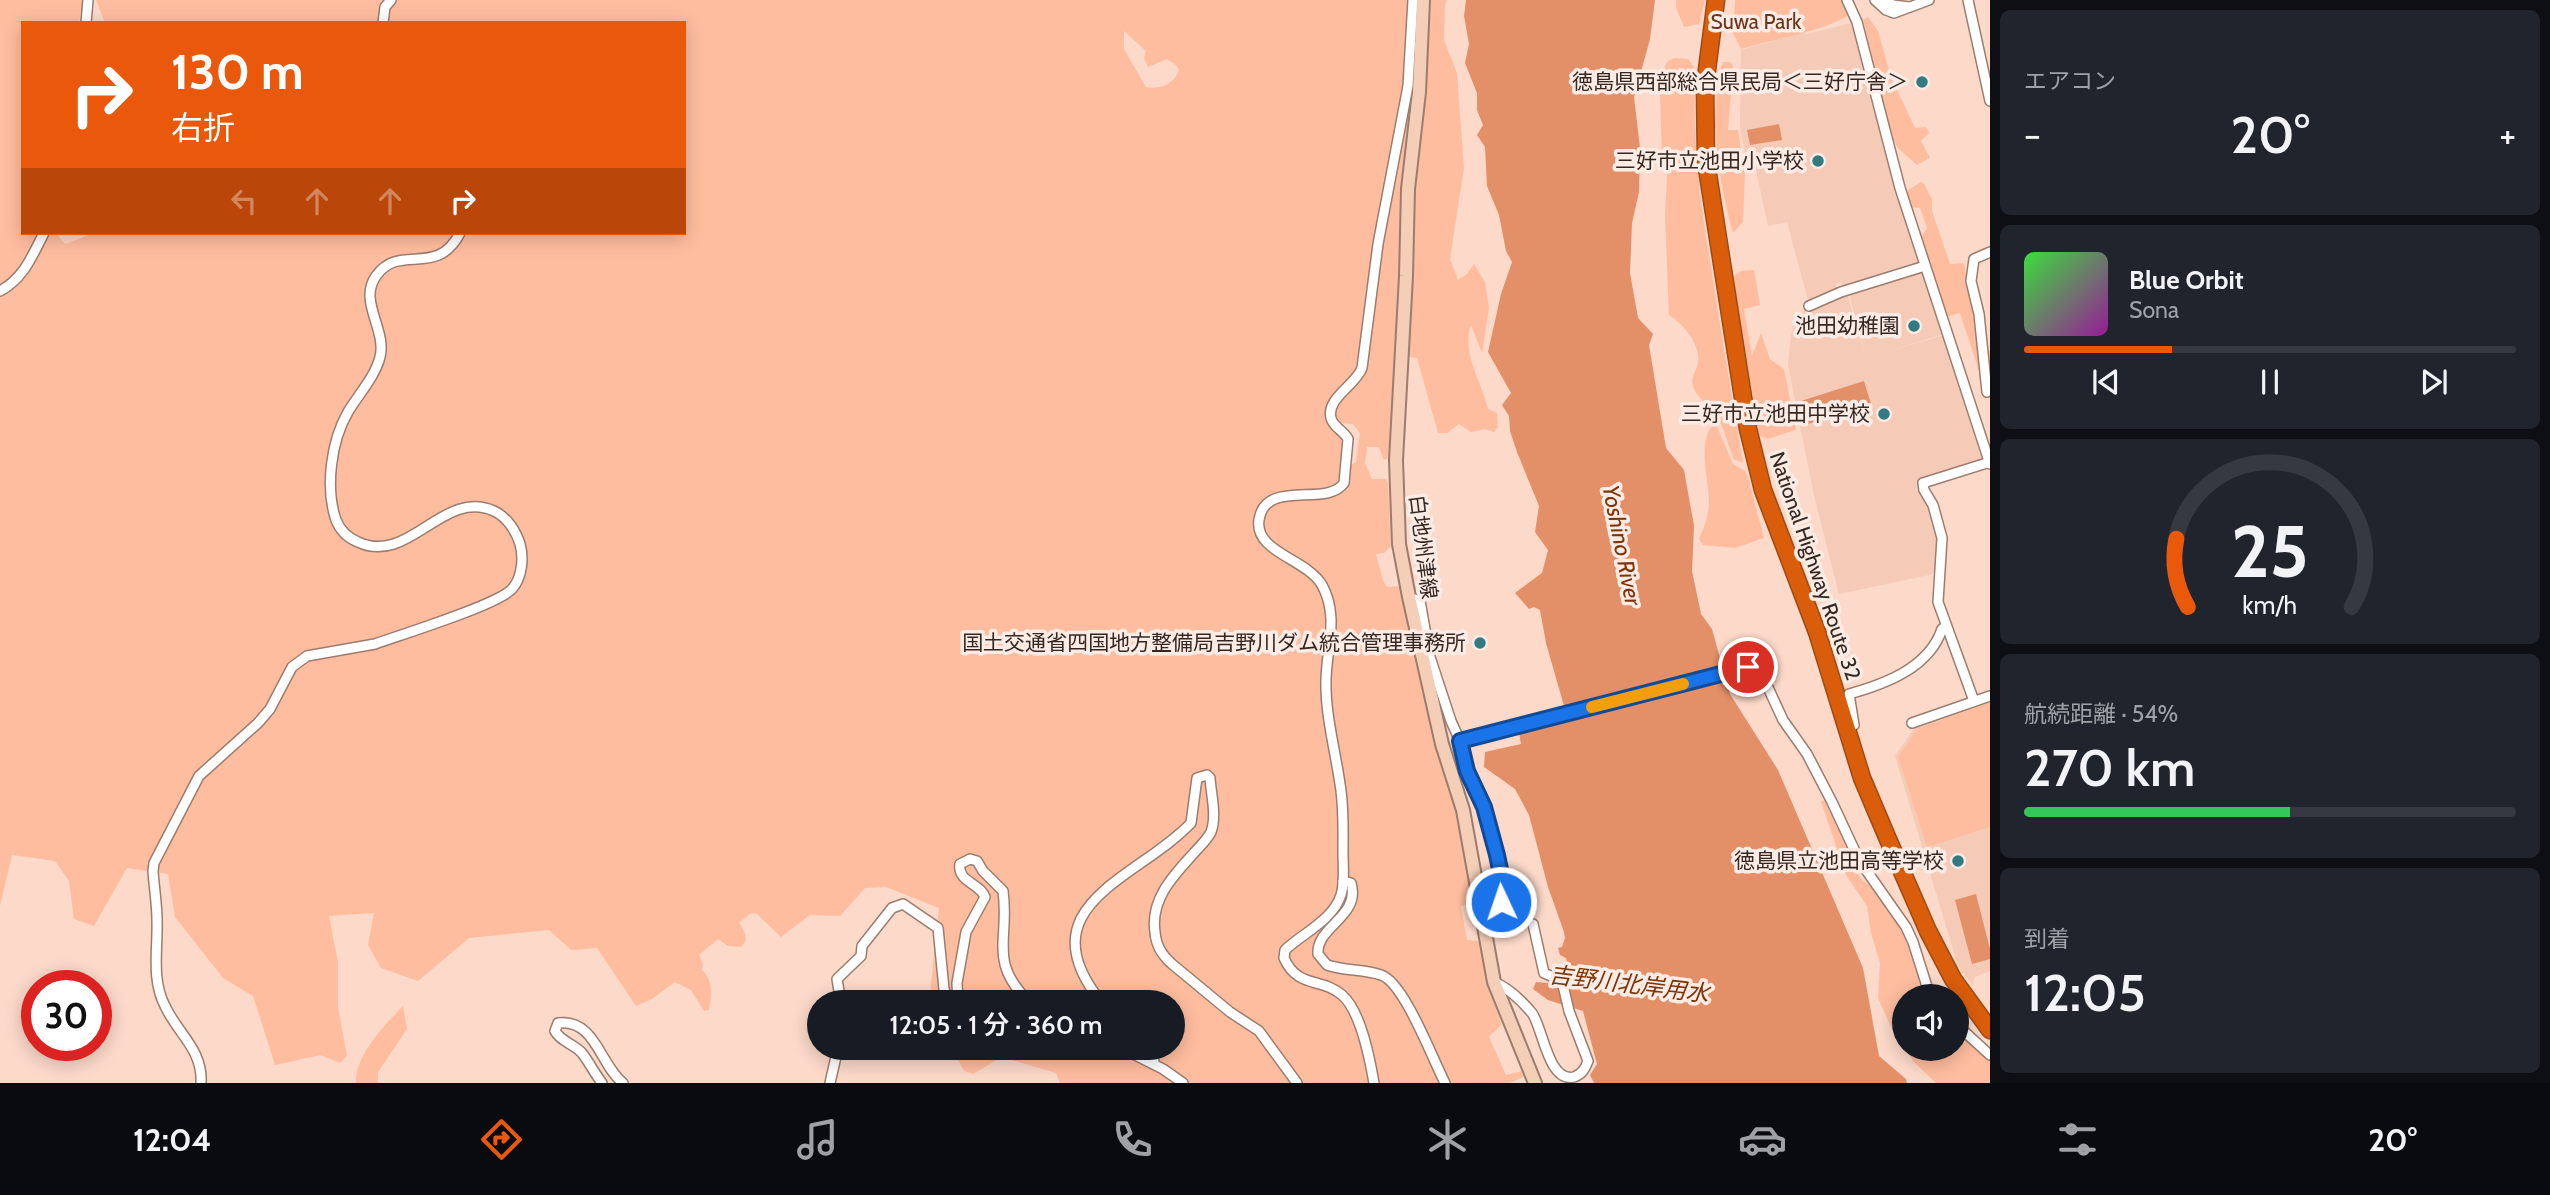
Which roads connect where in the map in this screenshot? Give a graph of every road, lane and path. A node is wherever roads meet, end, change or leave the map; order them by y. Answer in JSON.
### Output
{"nodes":[{"id":1,"x":88,"y":0,"type":"edge"},
{"id":2,"x":391,"y":0,"type":"edge"},
{"id":3,"x":1413,"y":0,"type":"edge"},
{"id":4,"x":1423,"y":0,"type":"edge"},
{"id":5,"x":1716,"y":0,"type":"edge"},
{"id":6,"x":1847,"y":0,"type":"edge"},
{"id":7,"x":1875,"y":0,"type":"edge"},
{"id":8,"x":1885,"y":0,"type":"edge"},
{"id":9,"x":1929,"y":0,"type":"edge"},
{"id":10,"x":1968,"y":0,"type":"edge"},
{"id":11,"x":1909,"y":7,"type":"junction"},
{"id":12,"x":86,"y":21,"type":"edge"},
{"id":13,"x":383,"y":21,"type":"edge"},
{"id":14,"x":1990,"y":101,"type":"edge"},
{"id":15,"x":43,"y":235,"type":"edge"},
{"id":16,"x":459,"y":235,"type":"edge"},
{"id":17,"x":1990,"y":252,"type":"edge"},
{"id":18,"x":1925,"y":266,"type":"junction"},
{"id":19,"x":0,"y":291,"type":"edge"},
{"id":20,"x":1809,"y":306,"type":"dead end"},
{"id":21,"x":1988,"y":393,"type":"edge"},
{"id":22,"x":1968,"y":395,"type":"junction"},
{"id":23,"x":1990,"y":463,"type":"edge"},
{"id":24,"x":1409,"y":597,"type":"junction"},
{"id":25,"x":1946,"y":626,"type":"junction"},
{"id":26,"x":1990,"y":696,"type":"edge"},
{"id":27,"x":1974,"y":701,"type":"junction"},
{"id":28,"x":1912,"y":723,"type":"dead end"},
{"id":29,"x":1847,"y":729,"type":"junction"},
{"id":30,"x":1460,"y":741,"type":"junction"},
{"id":31,"x":1343,"y":881,"type":"junction"},
{"id":32,"x":1481,"y":915,"type":"junction"},
{"id":33,"x":1533,"y":924,"type":"dead end"},
{"id":34,"x":1494,"y":982,"type":"junction"},
{"id":35,"x":1926,"y":984,"type":"edge"},
{"id":36,"x":839,"y":990,"type":"edge"},
{"id":37,"x":944,"y":990,"type":"edge"},
{"id":38,"x":957,"y":990,"type":"edge"},
{"id":39,"x":1019,"y":990,"type":"edge"},
{"id":40,"x":1092,"y":990,"type":"edge"},
{"id":41,"x":1990,"y":1030,"type":"edge"},
{"id":42,"x":1969,"y":1036,"type":"edge"},
{"id":43,"x":1990,"y":1055,"type":"edge"},
{"id":44,"x":835,"y":1060,"type":"edge"},
{"id":45,"x":1145,"y":1060,"type":"edge"},
{"id":46,"x":1153,"y":1060,"type":"edge"},
{"id":47,"x":1163,"y":1069,"type":"junction"},
{"id":48,"x":1569,"y":1081,"type":"edge"},
{"id":49,"x":201,"y":1083,"type":"edge"},
{"id":50,"x":602,"y":1083,"type":"edge"},
{"id":51,"x":623,"y":1083,"type":"edge"},
{"id":52,"x":830,"y":1083,"type":"edge"},
{"id":53,"x":1184,"y":1083,"type":"edge"},
{"id":54,"x":1297,"y":1083,"type":"edge"},
{"id":55,"x":1374,"y":1083,"type":"edge"},
{"id":56,"x":1446,"y":1083,"type":"edge"},
{"id":57,"x":1535,"y":1083,"type":"edge"}],
"edges":[{"from":1,"to":12,"type":"street"},
{"from":2,"to":13,"type":"street"},
{"from":3,"to":31,"type":"street"},
{"from":4,"to":24,"type":"main road","name":"白地州津線"},
{"from":5,"to":29,"type":"highway","name":"National Highway Route 32"},
{"from":6,"to":18,"type":"street"},
{"from":7,"to":11,"type":"street"},
{"from":8,"to":11,"type":"street"},
{"from":9,"to":11,"type":"street"},
{"from":10,"to":14,"type":"street"},
{"from":15,"to":19,"type":"street"},
{"from":16,"to":49,"type":"street"},
{"from":17,"to":21,"type":"street"},
{"from":18,"to":20,"type":"street"},
{"from":18,"to":22,"type":"street"},
{"from":21,"to":22,"type":"street"},
{"from":22,"to":23,"type":"street"},
{"from":23,"to":25,"type":"street"},
{"from":24,"to":30,"type":"street"},
{"from":24,"to":32,"type":"main road","name":"白地州津線"},
{"from":25,"to":27,"type":"street"},
{"from":25,"to":29,"type":"street"},
{"from":26,"to":27,"type":"street"},
{"from":27,"to":28,"type":"street"},
{"from":29,"to":41,"type":"highway","name":"National Highway Route 32"},
{"from":30,"to":32,"type":"street"},
{"from":30,"to":35,"type":"street"},
{"from":31,"to":55,"type":"street"},
{"from":31,"to":56,"type":"street"},
{"from":32,"to":34,"type":"main road","name":"白地州津線"},
{"from":33,"to":48,"type":"street"},
{"from":34,"to":48,"type":"street"},
{"from":34,"to":57,"type":"main road","name":"白地州津線"},
{"from":36,"to":37,"type":"street"},
{"from":38,"to":39,"type":"street"},
{"from":40,"to":54,"type":"street"},
{"from":42,"to":43,"type":"street"},
{"from":44,"to":52,"type":"street"},
{"from":45,"to":47,"type":"street"},
{"from":46,"to":47,"type":"street"},
{"from":47,"to":53,"type":"street"},
{"from":50,"to":51,"type":"street"}]}
